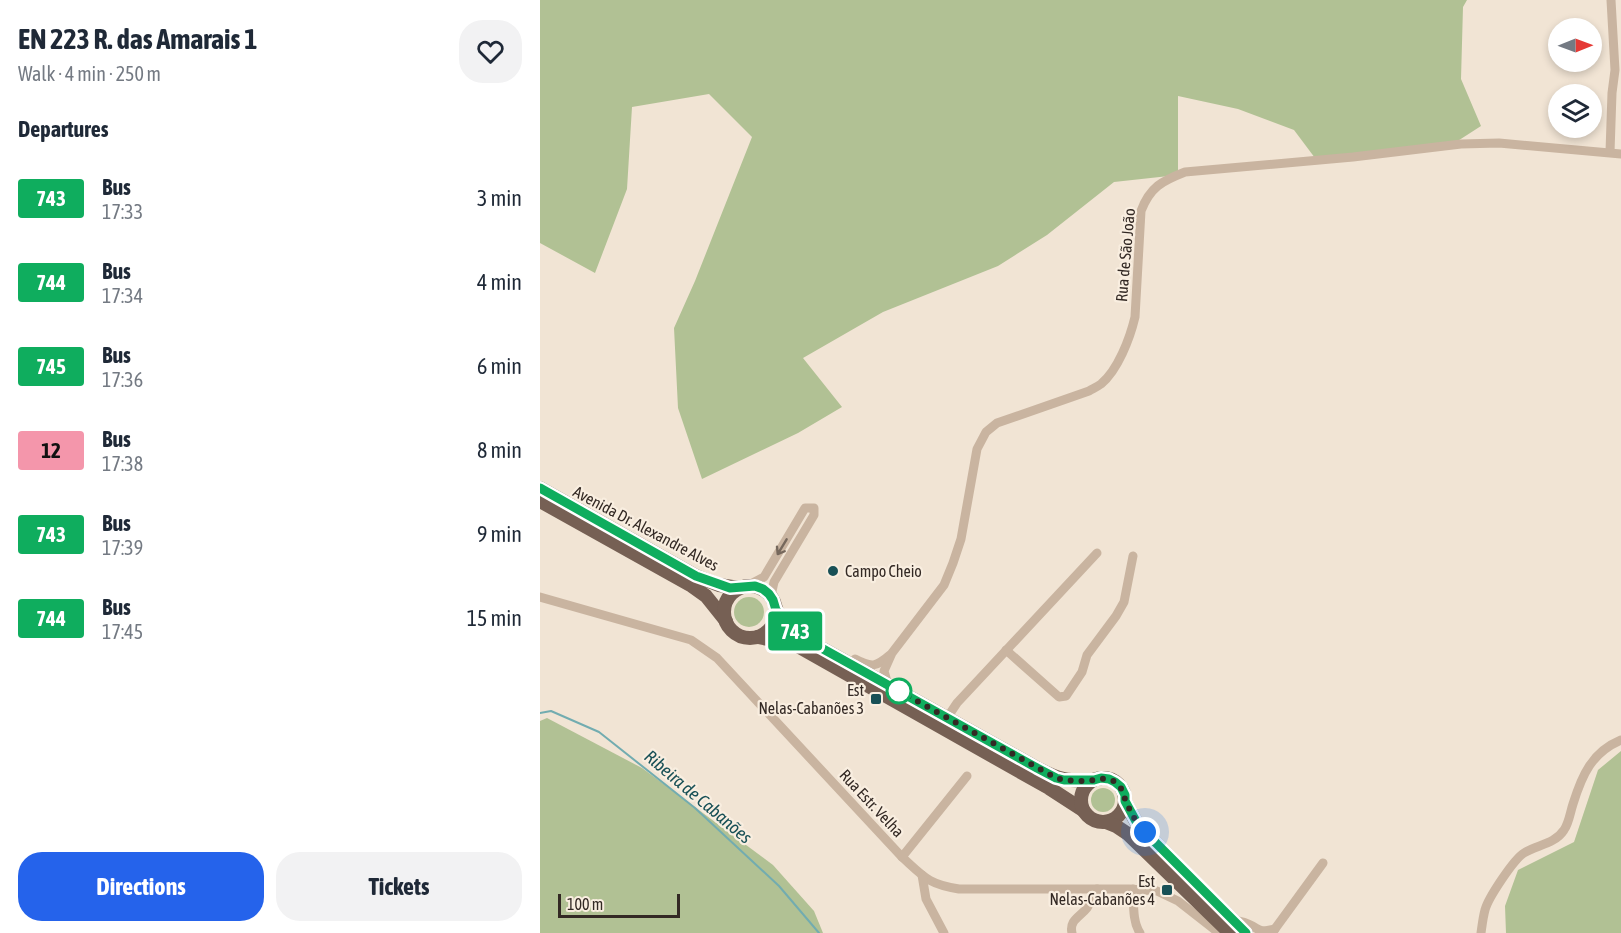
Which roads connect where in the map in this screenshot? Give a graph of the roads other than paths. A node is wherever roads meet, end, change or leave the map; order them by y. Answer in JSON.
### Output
{"nodes":[{"id":1,"x":1611,"y":0,"type":"edge"},
{"id":2,"x":1610,"y":152,"type":"junction"},
{"id":3,"x":1621,"y":154,"type":"edge"},
{"id":4,"x":540,"y":488,"type":"edge"},
{"id":5,"x":540,"y":501,"type":"edge"},
{"id":6,"x":1097,"y":553,"type":"dead end"},
{"id":7,"x":1133,"y":556,"type":"dead end"},
{"id":8,"x":743,"y":587,"type":"junction"},
{"id":9,"x":540,"y":597,"type":"edge"},
{"id":10,"x":775,"y":605,"type":"junction"},
{"id":11,"x":726,"y":621,"type":"junction"},
{"id":12,"x":758,"y":637,"type":"junction"},
{"id":13,"x":1006,"y":650,"type":"junction"},
{"id":14,"x":892,"y":653,"type":"junction"},
{"id":15,"x":844,"y":660,"type":"junction"},
{"id":16,"x":888,"y":685,"type":"junction"},
{"id":17,"x":947,"y":718,"type":"junction"},
{"id":18,"x":1621,"y":740,"type":"edge"},
{"id":19,"x":967,"y":776,"type":"dead end"},
{"id":20,"x":1094,"y":780,"type":"junction"},
{"id":21,"x":1125,"y":801,"type":"junction"},
{"id":22,"x":1083,"y":810,"type":"junction"},
{"id":23,"x":1106,"y":822,"type":"junction"},
{"id":24,"x":902,"y":857,"type":"junction"},
{"id":25,"x":1323,"y":863,"type":"dead end"},
{"id":26,"x":922,"y":875,"type":"junction"},
{"id":27,"x":1096,"y":889,"type":"junction"},
{"id":28,"x":1133,"y":889,"type":"junction"},
{"id":29,"x":1231,"y":926,"type":"edge"},
{"id":30,"x":1274,"y":931,"type":"edge"},
{"id":31,"x":944,"y":933,"type":"edge"},
{"id":32,"x":1072,"y":933,"type":"edge"},
{"id":33,"x":1140,"y":933,"type":"edge"},
{"id":34,"x":1219,"y":933,"type":"edge"},
{"id":35,"x":1246,"y":933,"type":"edge"},
{"id":36,"x":1481,"y":933,"type":"edge"}],
"edges":[{"from":1,"to":2,"type":"street"},
{"from":2,"to":3,"type":"street","name":"Rua de São João"},
{"from":2,"to":14,"type":"street","name":"Rua de São João"},
{"from":4,"to":8,"type":"main road","name":"Avenida Dr. Alexandre Alves"},
{"from":5,"to":11,"type":"main road","name":"Avenida Dr. Alexandre Alves"},
{"from":6,"to":13,"type":"street"},
{"from":7,"to":13,"type":"street"},
{"from":8,"to":10,"type":"main road"},
{"from":10,"to":8,"type":"street","one_way":true},
{"from":8,"to":11,"type":"main road"},
{"from":9,"to":24,"type":"street","name":"Rua Estr. Velha"},
{"from":10,"to":12,"type":"main road"},
{"from":10,"to":15,"type":"main road"},
{"from":11,"to":12,"type":"main road"},
{"from":12,"to":22,"type":"main road"},
{"from":13,"to":17,"type":"street"},
{"from":14,"to":15,"type":"street"},
{"from":14,"to":16,"type":"street"},
{"from":15,"to":16,"type":"main road"},
{"from":16,"to":17,"type":"main road"},
{"from":17,"to":20,"type":"main road"},
{"from":18,"to":36,"type":"street"},
{"from":19,"to":24,"type":"street"},
{"from":20,"to":21,"type":"main road"},
{"from":20,"to":22,"type":"main road"},
{"from":21,"to":23,"type":"main road"},
{"from":21,"to":29,"type":"main road"},
{"from":22,"to":23,"type":"main road"},
{"from":23,"to":29,"type":"main road"},
{"from":24,"to":26,"type":"street","name":"Rua Estr. Velha"},
{"from":25,"to":30,"type":"street"},
{"from":26,"to":27,"type":"street","name":"Rua Estr. Velha"},
{"from":26,"to":31,"type":"street"},
{"from":27,"to":28,"type":"street","name":"Rua Estr. Velha"},
{"from":27,"to":32,"type":"street"},
{"from":28,"to":33,"type":"street"},
{"from":28,"to":34,"type":"street","name":"Rua Estr. Velha"},
{"from":29,"to":30,"type":"street"},
{"from":29,"to":35,"type":"main road"}]}
